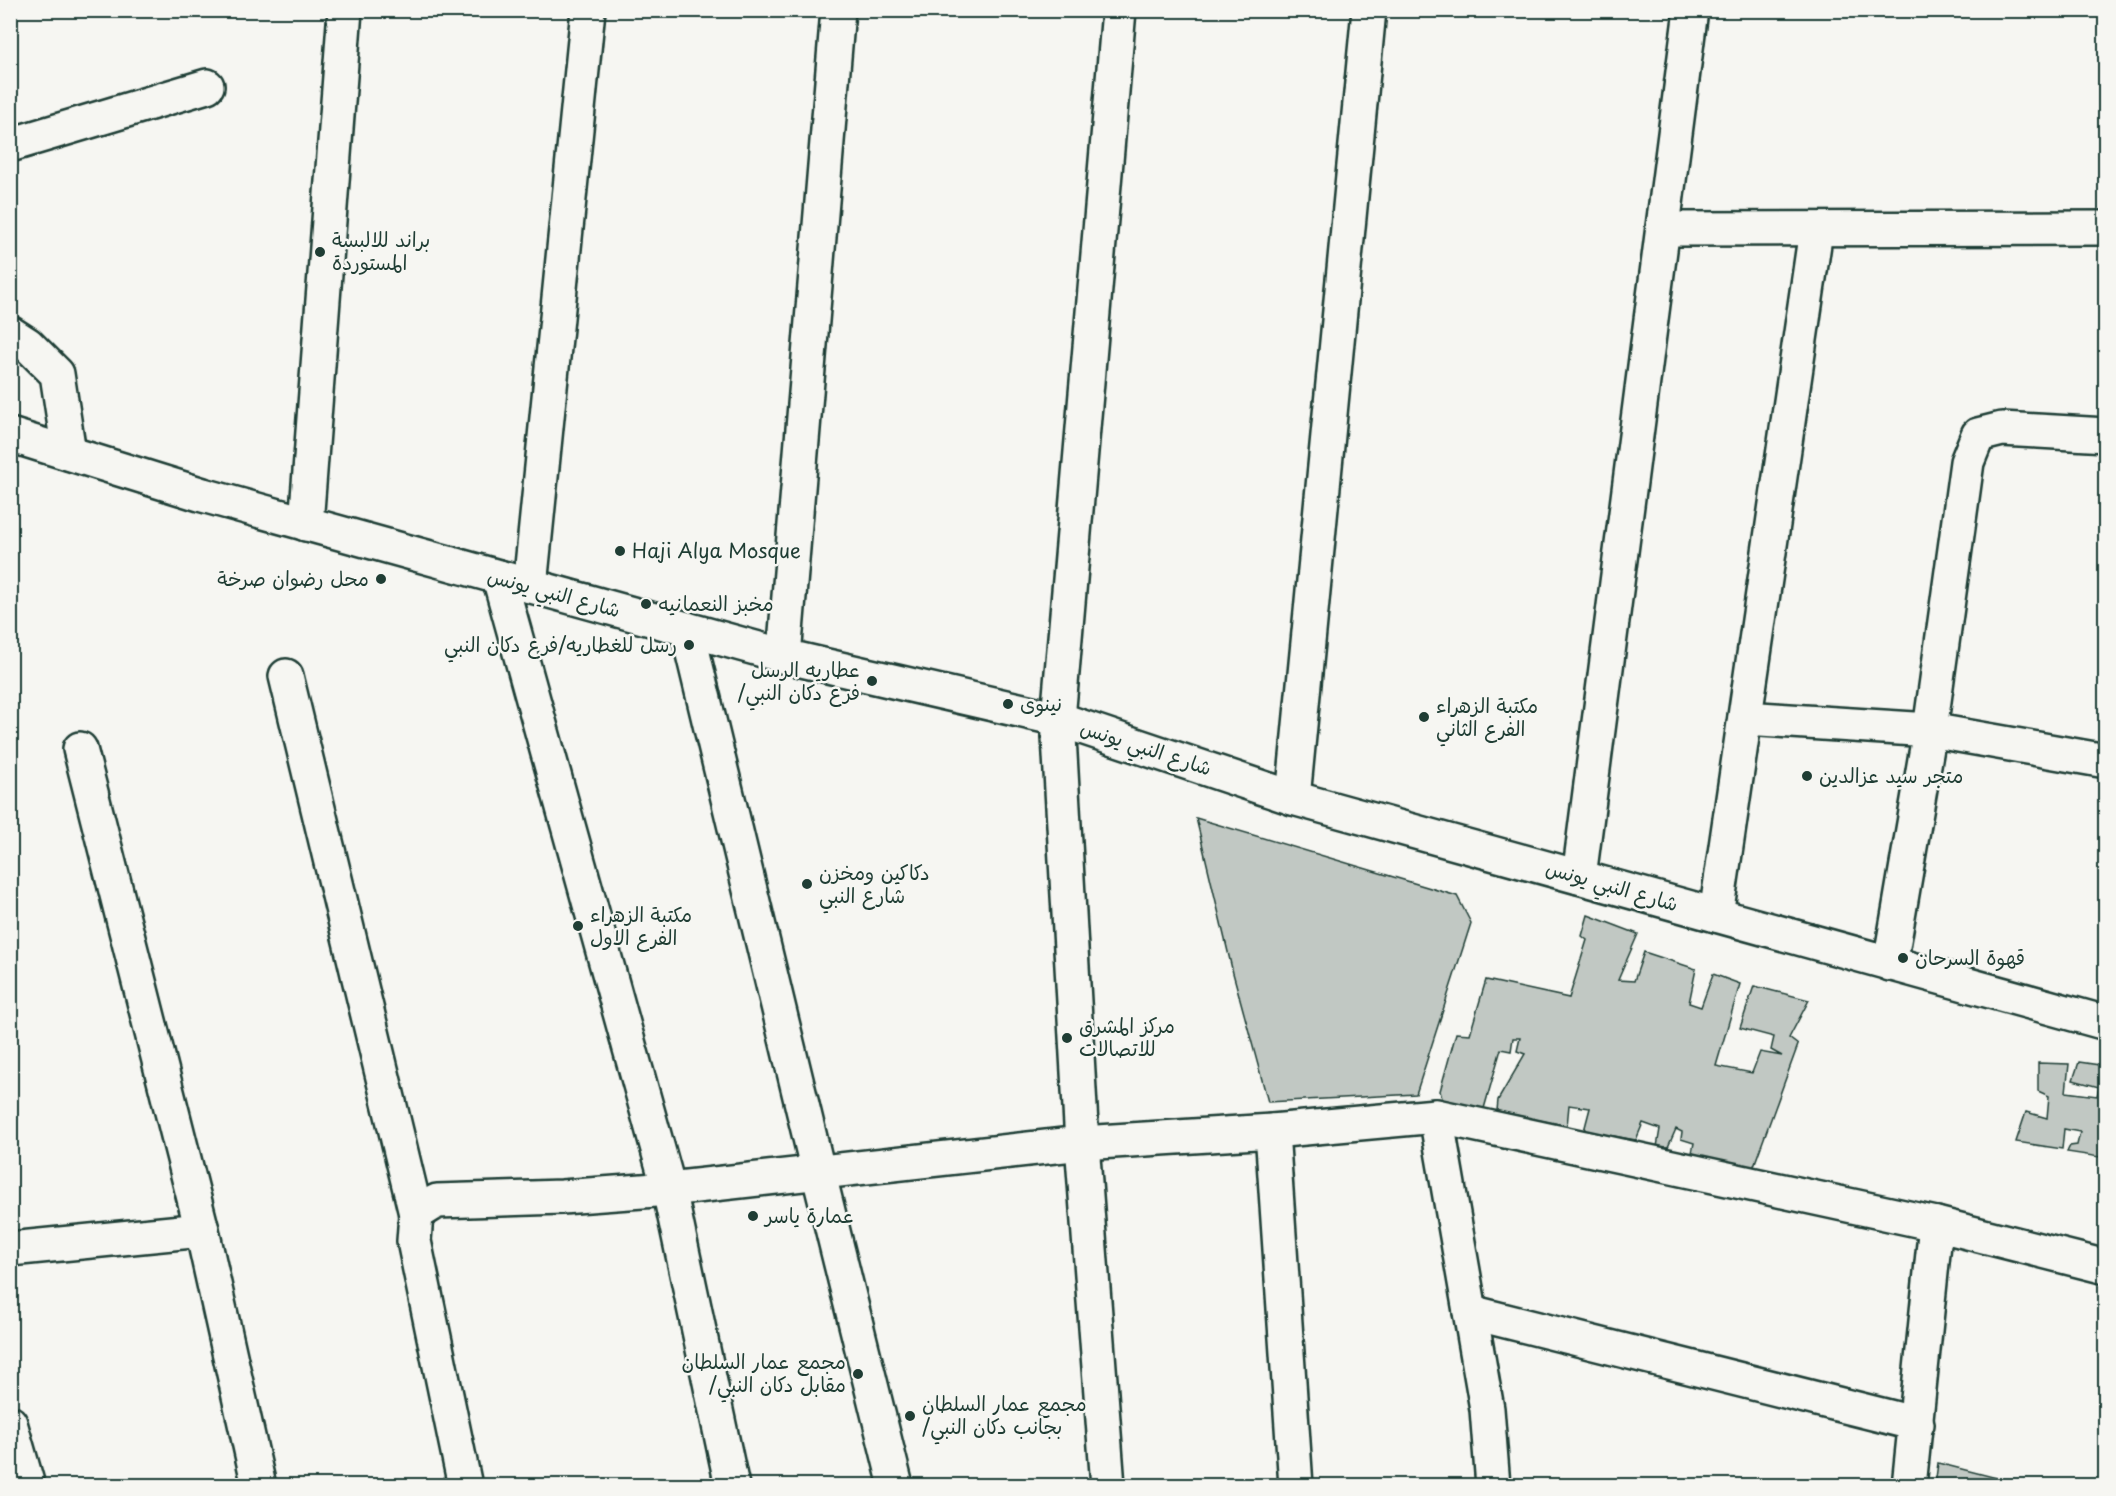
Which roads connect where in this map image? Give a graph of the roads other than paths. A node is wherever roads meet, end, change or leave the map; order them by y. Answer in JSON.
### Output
{"nodes":[{"id":1,"x":345,"y":10,"type":"edge"},
{"id":2,"x":588,"y":10,"type":"edge"},
{"id":3,"x":838,"y":10,"type":"edge"},
{"id":4,"x":1119,"y":10,"type":"edge"},
{"id":5,"x":1369,"y":10,"type":"edge"},
{"id":6,"x":1691,"y":10,"type":"edge"},
{"id":7,"x":207,"y":86,"type":"dead end"},
{"id":8,"x":10,"y":145,"type":"edge"},
{"id":9,"x":2106,"y":228,"type":"edge"},
{"id":10,"x":1663,"y":229,"type":"junction"},
{"id":11,"x":1816,"y":230,"type":"junction"},
{"id":12,"x":10,"y":333,"type":"edge"},
{"id":13,"x":10,"y":435,"type":"edge"},
{"id":14,"x":2106,"y":435,"type":"edge"},
{"id":15,"x":69,"y":453,"type":"junction"},
{"id":16,"x":306,"y":524,"type":"junction"},
{"id":17,"x":515,"y":581,"type":"junction"},
{"id":18,"x":687,"y":629,"type":"junction"},
{"id":19,"x":784,"y":656,"type":"junction"},
{"id":20,"x":286,"y":676,"type":"dead end"},
{"id":21,"x":1745,"y":718,"type":"junction"},
{"id":22,"x":1058,"y":719,"type":"junction"},
{"id":23,"x":1930,"y":730,"type":"junction"},
{"id":24,"x":80,"y":749,"type":"dead end"},
{"id":25,"x":2106,"y":761,"type":"edge"},
{"id":26,"x":1293,"y":798,"type":"junction"},
{"id":27,"x":1579,"y":877,"type":"junction"},
{"id":28,"x":1716,"y":915,"type":"junction"},
{"id":29,"x":1890,"y":964,"type":"junction"},
{"id":30,"x":2106,"y":1023,"type":"edge"},
{"id":31,"x":1436,"y":1116,"type":"junction"},
{"id":32,"x":1272,"y":1131,"type":"junction"},
{"id":33,"x":1082,"y":1143,"type":"junction"},
{"id":34,"x":818,"y":1171,"type":"junction"},
{"id":35,"x":669,"y":1189,"type":"junction"},
{"id":36,"x":416,"y":1214,"type":"junction"},
{"id":37,"x":1936,"y":1224,"type":"junction"},
{"id":38,"x":202,"y":1230,"type":"junction"},
{"id":39,"x":10,"y":1250,"type":"edge"},
{"id":40,"x":2106,"y":1267,"type":"edge"},
{"id":41,"x":1470,"y":1312,"type":"junction"},
{"id":42,"x":10,"y":1423,"type":"edge"},
{"id":43,"x":1917,"y":1424,"type":"junction"},
{"id":44,"x":28,"y":1485,"type":"edge"},
{"id":45,"x":259,"y":1485,"type":"edge"},
{"id":46,"x":465,"y":1485,"type":"edge"},
{"id":47,"x":732,"y":1485,"type":"edge"},
{"id":48,"x":896,"y":1485,"type":"edge"},
{"id":49,"x":1108,"y":1485,"type":"edge"},
{"id":50,"x":1296,"y":1485,"type":"edge"},
{"id":51,"x":1493,"y":1485,"type":"edge"},
{"id":52,"x":1909,"y":1485,"type":"edge"}],
"edges":[{"from":1,"to":16,"type":"street"},
{"from":2,"to":17,"type":"street"},
{"from":3,"to":19,"type":"street"},
{"from":4,"to":22,"type":"street"},
{"from":5,"to":26,"type":"street"},
{"from":6,"to":10,"type":"street"},
{"from":7,"to":8,"type":"street"},
{"from":9,"to":11,"type":"street"},
{"from":10,"to":11,"type":"street"},
{"from":10,"to":27,"type":"street"},
{"from":11,"to":21,"type":"street"},
{"from":12,"to":15,"type":"street"},
{"from":13,"to":15,"type":"street","name":"شارع النبي يونس"},
{"from":14,"to":23,"type":"street"},
{"from":15,"to":16,"type":"street","name":"شارع النبي يونس"},
{"from":16,"to":17,"type":"street","name":"شارع النبي يونس"},
{"from":17,"to":18,"type":"street","name":"شارع النبي يونس"},
{"from":17,"to":35,"type":"street"},
{"from":18,"to":19,"type":"street","name":"شارع النبي يونس"},
{"from":18,"to":34,"type":"street"},
{"from":19,"to":22,"type":"street","name":"شارع النبي يونس"},
{"from":20,"to":36,"type":"street"},
{"from":21,"to":23,"type":"street"},
{"from":21,"to":28,"type":"street"},
{"from":22,"to":26,"type":"street","name":"شارع النبي يونس"},
{"from":22,"to":33,"type":"street"},
{"from":23,"to":25,"type":"street"},
{"from":23,"to":29,"type":"street"},
{"from":24,"to":38,"type":"street"},
{"from":26,"to":27,"type":"street","name":"شارع النبي يونس"},
{"from":27,"to":28,"type":"street","name":"شارع النبي يونس"},
{"from":28,"to":29,"type":"street","name":"شارع النبي يونس"},
{"from":29,"to":30,"type":"street","name":"شارع النبي يونس"},
{"from":31,"to":32,"type":"street"},
{"from":31,"to":37,"type":"street"},
{"from":31,"to":41,"type":"street"},
{"from":32,"to":33,"type":"street"},
{"from":32,"to":50,"type":"street"},
{"from":33,"to":34,"type":"street"},
{"from":33,"to":49,"type":"street"},
{"from":34,"to":35,"type":"street"},
{"from":34,"to":48,"type":"street"},
{"from":35,"to":36,"type":"street"},
{"from":35,"to":47,"type":"street"},
{"from":36,"to":46,"type":"street"},
{"from":37,"to":40,"type":"street"},
{"from":37,"to":43,"type":"street"},
{"from":38,"to":39,"type":"street"},
{"from":38,"to":45,"type":"street"},
{"from":41,"to":43,"type":"street"},
{"from":41,"to":51,"type":"street"},
{"from":42,"to":44,"type":"street"},
{"from":43,"to":52,"type":"street"}]}
